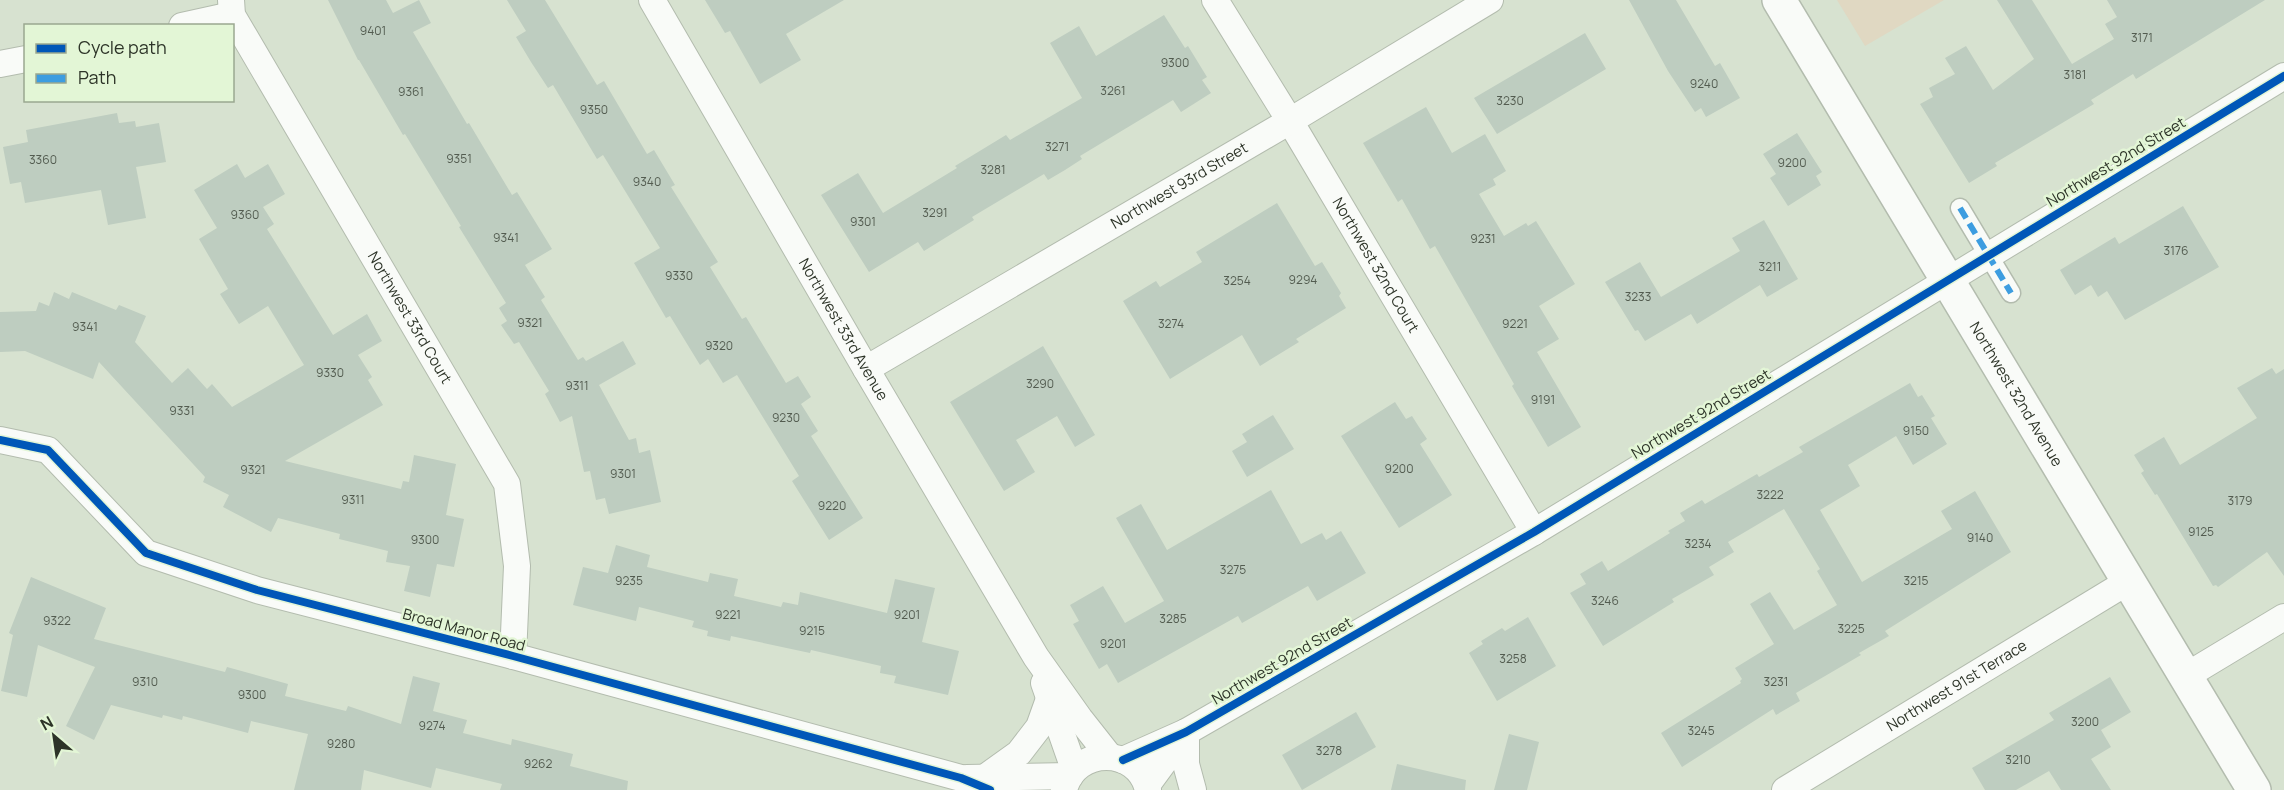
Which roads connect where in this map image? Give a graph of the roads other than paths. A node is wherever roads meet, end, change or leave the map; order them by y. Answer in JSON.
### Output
{"nodes":[{"id":1,"x":652,"y":0,"type":"edge"},
{"id":2,"x":1215,"y":0,"type":"edge"},
{"id":3,"x":1490,"y":0,"type":"edge"},
{"id":4,"x":1779,"y":0,"type":"edge"},
{"id":5,"x":231,"y":7,"type":"edge"},
{"id":6,"x":187,"y":24,"type":"edge"},
{"id":7,"x":24,"y":59,"type":"edge"},
{"id":8,"x":0,"y":64,"type":"edge"},
{"id":9,"x":2284,"y":76,"type":"edge"},
{"id":10,"x":1290,"y":121,"type":"junction"},
{"id":11,"x":1959,"y":208,"type":"dead end"},
{"id":12,"x":1989,"y":255,"type":"junction"},
{"id":13,"x":1948,"y":280,"type":"junction"},
{"id":14,"x":2011,"y":293,"type":"dead end"},
{"id":15,"x":866,"y":369,"type":"junction"},
{"id":16,"x":0,"y":440,"type":"edge"},
{"id":17,"x":1534,"y":532,"type":"junction"},
{"id":18,"x":2129,"y":580,"type":"junction"},
{"id":19,"x":2284,"y":617,"type":"edge"},
{"id":20,"x":513,"y":656,"type":"junction"},
{"id":21,"x":1036,"y":657,"type":"junction"},
{"id":22,"x":2186,"y":676,"type":"junction"},
{"id":23,"x":1049,"y":699,"type":"junction"},
{"id":24,"x":1186,"y":732,"type":"junction"},
{"id":25,"x":1116,"y":758,"type":"junction"},
{"id":26,"x":1069,"y":778,"type":"edge"},
{"id":27,"x":988,"y":783,"type":"edge"},
{"id":28,"x":1147,"y":788,"type":"edge"},
{"id":29,"x":1193,"y":790,"type":"edge"},
{"id":30,"x":1785,"y":790,"type":"edge"},
{"id":31,"x":2254,"y":790,"type":"edge"}],
"edges":[{"from":1,"to":15,"type":"street","name":"Northwest 33rd Avenue"},
{"from":2,"to":10,"type":"street","name":"Northwest 32nd Court"},
{"from":3,"to":10,"type":"street","name":"Northwest 93rd Street"},
{"from":4,"to":13,"type":"main road","name":"Northwest 32nd Avenue"},
{"from":5,"to":6,"type":"street"},
{"from":5,"to":20,"type":"street","name":"Northwest 33rd Court"},
{"from":7,"to":8,"type":"street"},
{"from":9,"to":12,"type":"street","name":"Northwest 92nd Street"},
{"from":10,"to":15,"type":"street","name":"Northwest 93rd Street"},
{"from":10,"to":17,"type":"street","name":"Northwest 32nd Court"},
{"from":11,"to":12,"type":"street"},
{"from":12,"to":13,"type":"street","name":"Northwest 92nd Street"},
{"from":12,"to":14,"type":"street"},
{"from":13,"to":17,"type":"street","name":"Northwest 92nd Street"},
{"from":13,"to":18,"type":"main road","name":"Northwest 32nd Avenue"},
{"from":15,"to":21,"type":"street","name":"Northwest 33rd Avenue"},
{"from":16,"to":20,"type":"street","name":"Broad Manor Road"},
{"from":17,"to":24,"type":"street","name":"Northwest 92nd Street"},
{"from":18,"to":22,"type":"main road","name":"Northwest 32nd Avenue"},
{"from":18,"to":30,"type":"street","name":"Northwest 91st Terrace"},
{"from":19,"to":22,"type":"street"},
{"from":20,"to":27,"type":"street","name":"Broad Manor Road"},
{"from":21,"to":23,"type":"street","name":"Northwest 33rd Avenue"},
{"from":21,"to":25,"type":"street","name":"Northwest 33rd Avenue"},
{"from":22,"to":31,"type":"main road","name":"Northwest 32nd Avenue"},
{"from":23,"to":26,"type":"street","name":"Northwest 33rd Avenue"},
{"from":23,"to":27,"type":"street"},
{"from":24,"to":25,"type":"street","name":"Northwest 92nd Street"},
{"from":24,"to":28,"type":"street","name":"Northwest 92nd Street"},
{"from":24,"to":29,"type":"street"},
{"from":25,"to":26,"type":"street","name":"Northwest 92nd Street"},
{"from":25,"to":28,"type":"street","name":"Northwest 33rd Avenue"},
{"from":26,"to":27,"type":"street","name":"Broad Manor Road"}]}
